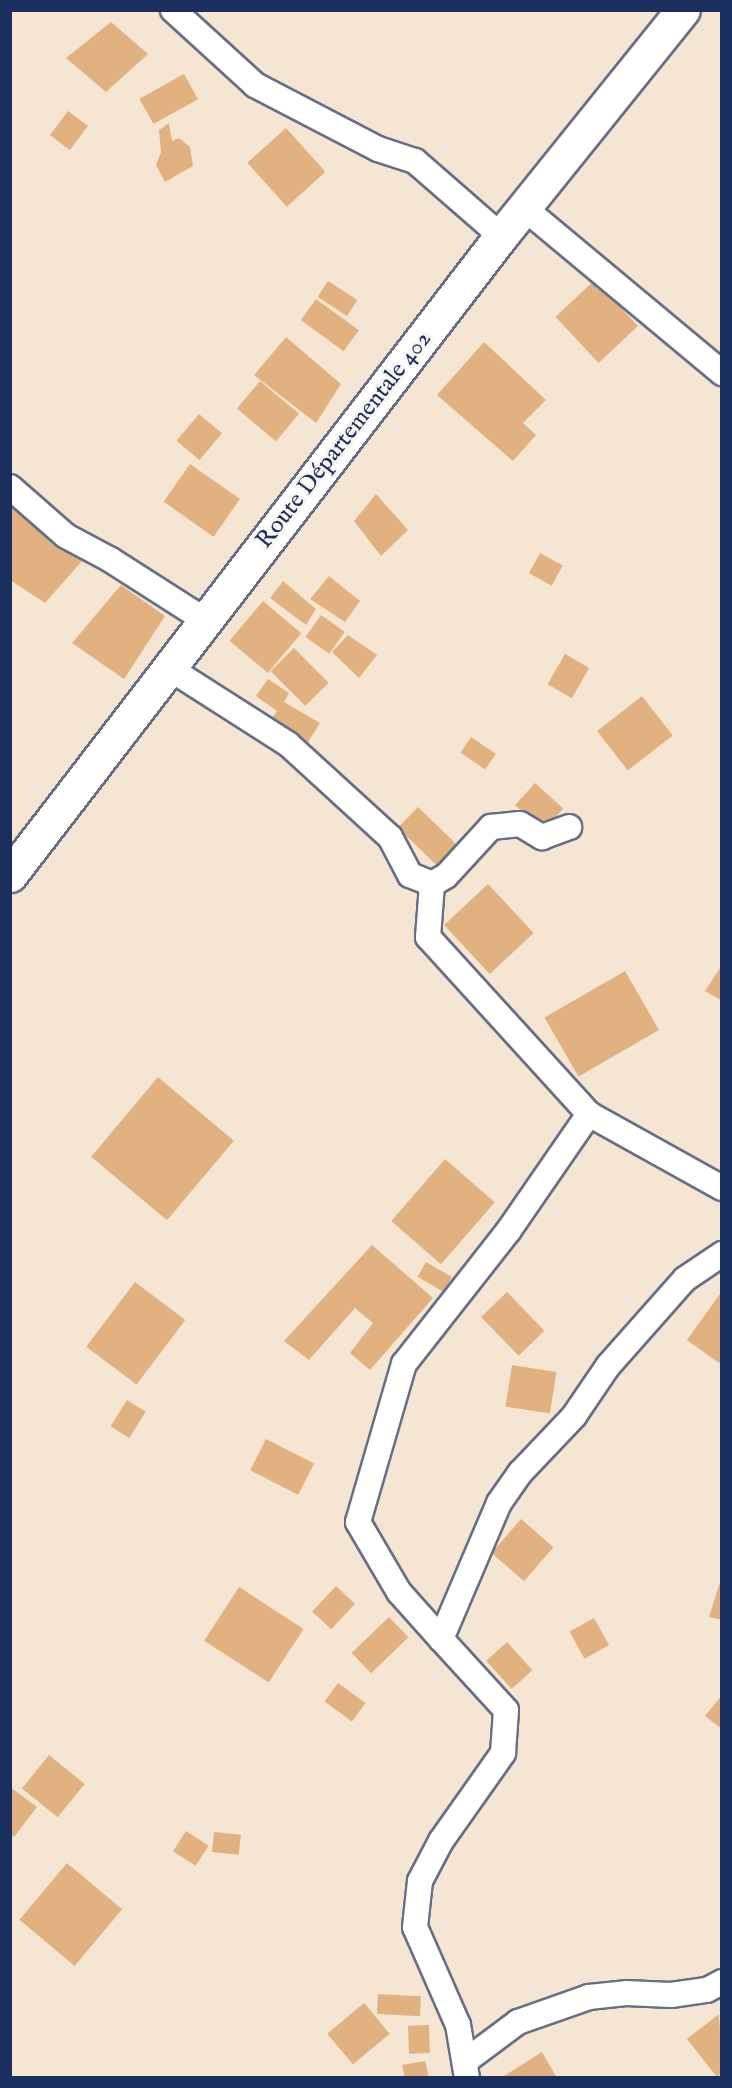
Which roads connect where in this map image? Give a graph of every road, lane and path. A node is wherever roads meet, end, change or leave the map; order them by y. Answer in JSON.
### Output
{"nodes":[{"id":1,"x":172,"y":10,"type":"edge"},
{"id":2,"x":683,"y":10,"type":"edge"},
{"id":3,"x":524,"y":208,"type":"junction"},
{"id":4,"x":501,"y":236,"type":"junction"},
{"id":5,"x":722,"y":373,"type":"edge"},
{"id":6,"x":10,"y":487,"type":"edge"},
{"id":7,"x":205,"y":620,"type":"junction"},
{"id":8,"x":169,"y":668,"type":"junction"},
{"id":9,"x":569,"y":827,"type":"dead end"},
{"id":10,"x":10,"y":875,"type":"edge"},
{"id":11,"x":432,"y":884,"type":"junction"},
{"id":12,"x":589,"y":1114,"type":"junction"},
{"id":13,"x":722,"y":1188,"type":"edge"},
{"id":14,"x":722,"y":1254,"type":"edge"},
{"id":15,"x":441,"y":1639,"type":"junction"},
{"id":16,"x":722,"y":1982,"type":"edge"},
{"id":17,"x":467,"y":2069,"type":"edge"}],
"edges":[{"from":1,"to":4,"type":"street"},
{"from":2,"to":3,"type":"main road","name":"Route Départementale 402"},
{"from":3,"to":4,"type":"main road","name":"Route Départementale 402"},
{"from":3,"to":5,"type":"street"},
{"from":4,"to":7,"type":"main road","name":"Route Départementale 402"},
{"from":6,"to":7,"type":"street"},
{"from":7,"to":8,"type":"main road","name":"Route Départementale 402"},
{"from":8,"to":10,"type":"main road","name":"Route Départementale 402"},
{"from":8,"to":11,"type":"street"},
{"from":9,"to":11,"type":"street"},
{"from":11,"to":12,"type":"street"},
{"from":12,"to":13,"type":"street"},
{"from":12,"to":15,"type":"street"},
{"from":14,"to":15,"type":"street"},
{"from":15,"to":17,"type":"street"},
{"from":16,"to":17,"type":"street"}]}
